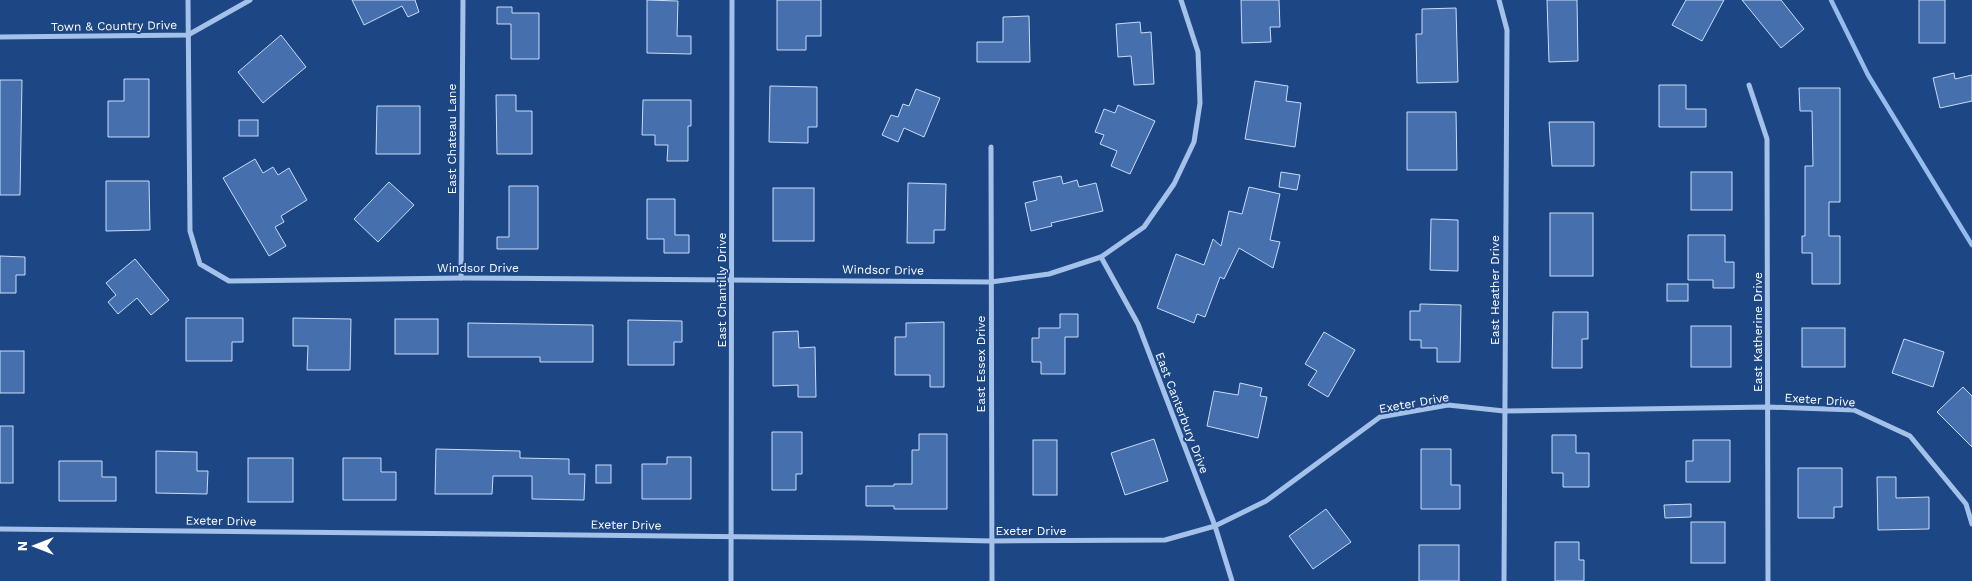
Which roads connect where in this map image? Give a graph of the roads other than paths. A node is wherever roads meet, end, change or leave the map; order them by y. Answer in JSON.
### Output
{"nodes":[{"id":1,"x":188,"y":0,"type":"edge"},
{"id":2,"x":250,"y":0,"type":"edge"},
{"id":3,"x":463,"y":0,"type":"edge"},
{"id":4,"x":732,"y":0,"type":"edge"},
{"id":5,"x":1181,"y":0,"type":"edge"},
{"id":6,"x":1499,"y":0,"type":"edge"},
{"id":7,"x":188,"y":35,"type":"junction"},
{"id":8,"x":0,"y":37,"type":"edge"},
{"id":9,"x":1750,"y":85,"type":"dead end"},
{"id":10,"x":991,"y":147,"type":"dead end"},
{"id":11,"x":1101,"y":257,"type":"junction"},
{"id":12,"x":461,"y":278,"type":"junction"},
{"id":13,"x":732,"y":279,"type":"junction"},
{"id":14,"x":991,"y":282,"type":"junction"},
{"id":15,"x":1768,"y":407,"type":"junction"},
{"id":16,"x":1504,"y":411,"type":"junction"},
{"id":17,"x":1972,"y":524,"type":"edge"},
{"id":18,"x":1215,"y":526,"type":"junction"},
{"id":19,"x":0,"y":528,"type":"edge"},
{"id":20,"x":731,"y":536,"type":"junction"},
{"id":21,"x":992,"y":541,"type":"junction"},
{"id":22,"x":731,"y":581,"type":"edge"},
{"id":23,"x":992,"y":581,"type":"edge"},
{"id":24,"x":1232,"y":581,"type":"edge"},
{"id":25,"x":1504,"y":581,"type":"edge"},
{"id":26,"x":1768,"y":581,"type":"edge"}],
"edges":[{"from":1,"to":7,"type":"street","name":"Windsor Drive"},
{"from":2,"to":7,"type":"street","name":"Town & Country Drive"},
{"from":3,"to":12,"type":"street","name":"East Chateau Lane"},
{"from":4,"to":13,"type":"street","name":"East Chantilly Drive"},
{"from":5,"to":11,"type":"street","name":"Windsor Drive"},
{"from":6,"to":16,"type":"street","name":"East Heather Drive"},
{"from":7,"to":8,"type":"street","name":"Town & Country Drive"},
{"from":7,"to":12,"type":"street","name":"Windsor Drive"},
{"from":9,"to":15,"type":"street","name":"East Katherine Drive"},
{"from":10,"to":14,"type":"street","name":"East Essex Drive"},
{"from":11,"to":14,"type":"street","name":"Windsor Drive"},
{"from":11,"to":18,"type":"street","name":"East Canterbury Drive"},
{"from":12,"to":13,"type":"street","name":"Windsor Drive"},
{"from":13,"to":14,"type":"street","name":"Windsor Drive"},
{"from":13,"to":20,"type":"street","name":"East Chantilly Drive"},
{"from":14,"to":21,"type":"street","name":"East Essex Drive"},
{"from":15,"to":16,"type":"street","name":"Exeter Drive"},
{"from":15,"to":17,"type":"street","name":"Exeter Drive"},
{"from":15,"to":26,"type":"street","name":"East Katherine Drive"},
{"from":16,"to":18,"type":"street","name":"Exeter Drive"},
{"from":16,"to":25,"type":"street","name":"East Heather Drive"},
{"from":18,"to":21,"type":"street","name":"Exeter Drive"},
{"from":18,"to":24,"type":"street","name":"East Canterbury Drive"},
{"from":19,"to":20,"type":"street","name":"Exeter Drive"},
{"from":20,"to":21,"type":"street","name":"Exeter Drive"},
{"from":20,"to":22,"type":"street","name":"East Chantilly Drive"},
{"from":21,"to":23,"type":"street","name":"East Essex Drive"}]}
